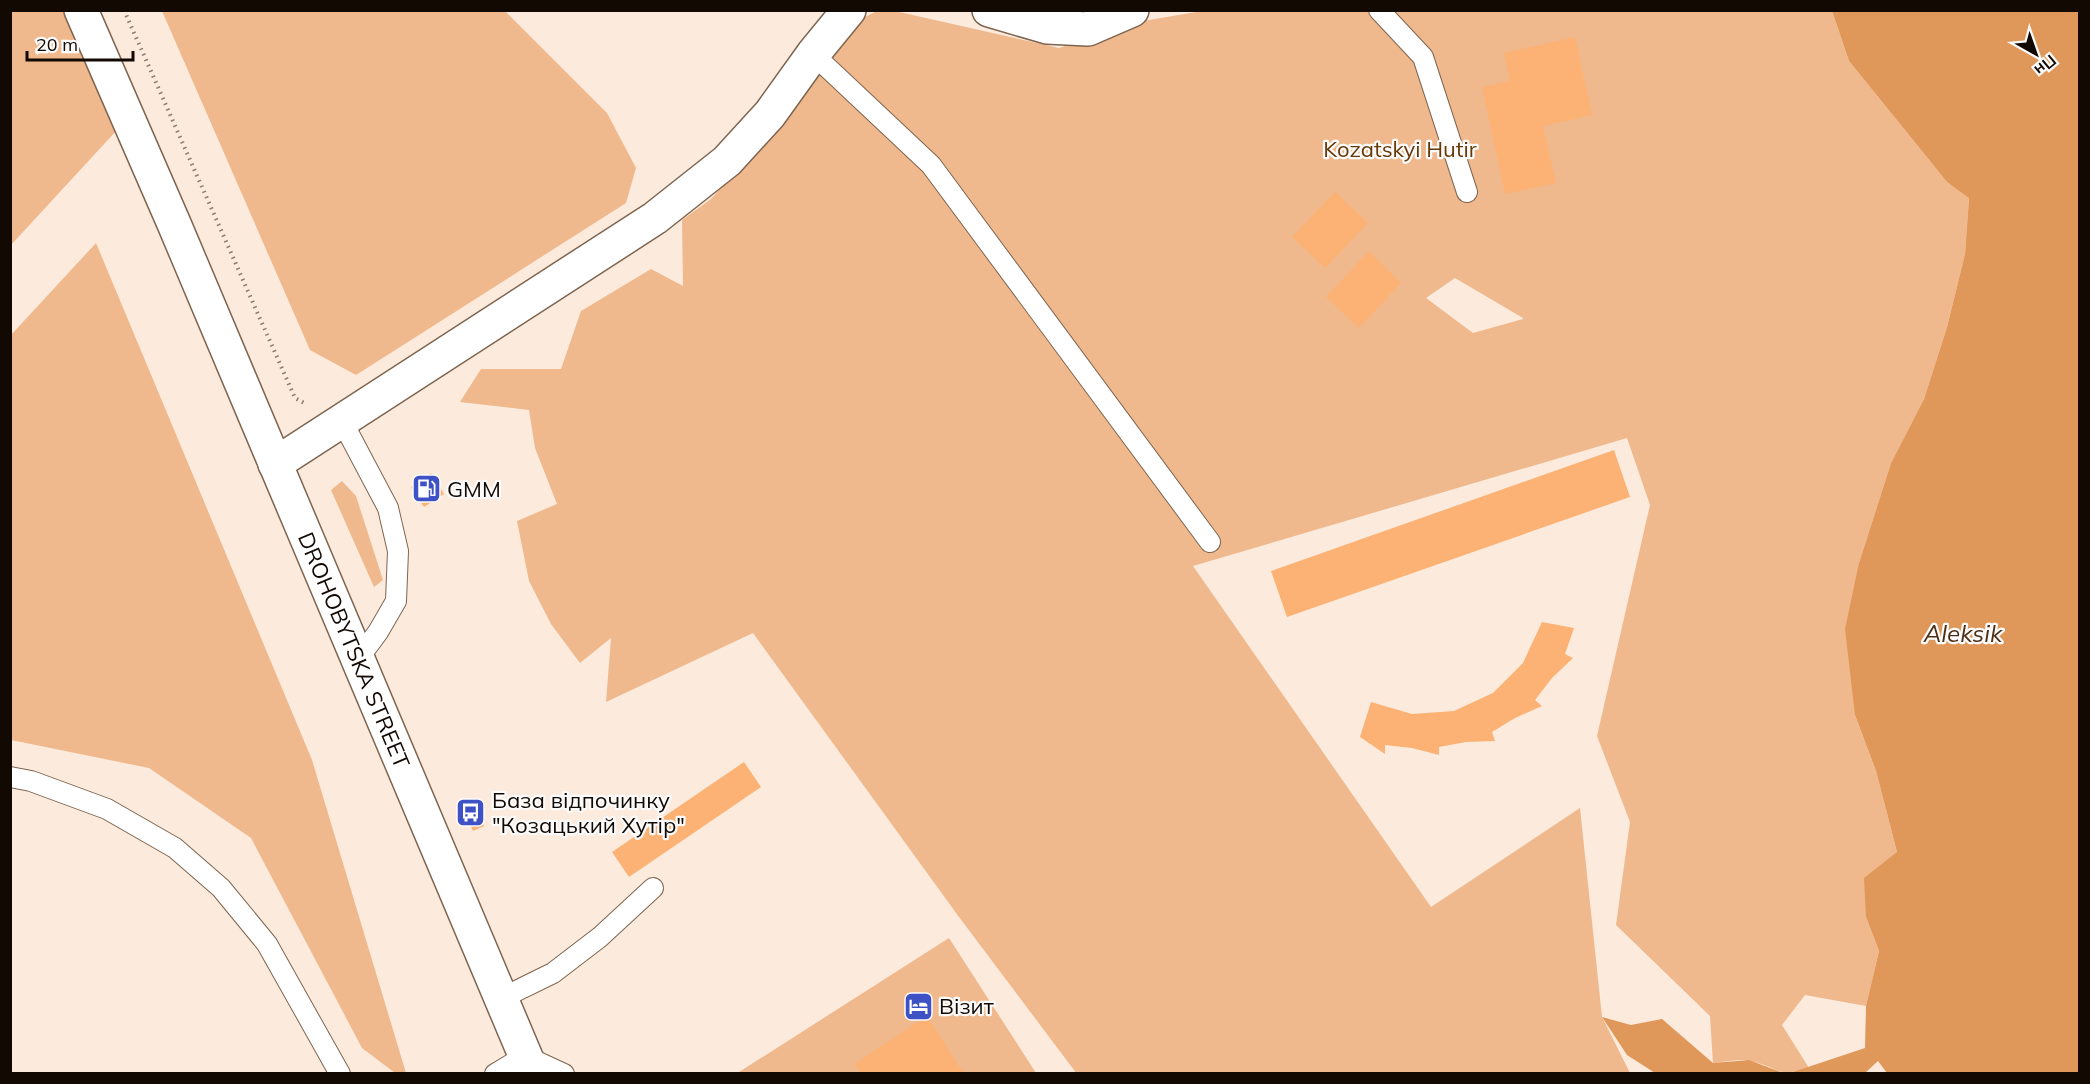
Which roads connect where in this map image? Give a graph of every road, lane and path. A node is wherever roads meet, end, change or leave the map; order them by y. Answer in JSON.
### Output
{"nodes":[{"id":1,"x":81,"y":10,"type":"edge"},
{"id":2,"x":124,"y":10,"type":"edge"},
{"id":3,"x":849,"y":10,"type":"edge"},
{"id":4,"x":989,"y":10,"type":"edge"},
{"id":5,"x":1132,"y":10,"type":"edge"},
{"id":6,"x":1379,"y":10,"type":"edge"},
{"id":7,"x":813,"y":54,"type":"junction"},
{"id":8,"x":1467,"y":192,"type":"dead end"},
{"id":9,"x":309,"y":406,"type":"dead end"},
{"id":10,"x":342,"y":421,"type":"junction"},
{"id":11,"x":275,"y":464,"type":"junction"},
{"id":12,"x":1210,"y":542,"type":"dead end"},
{"id":13,"x":357,"y":659,"type":"junction"},
{"id":14,"x":10,"y":777,"type":"edge"},
{"id":15,"x":652,"y":888,"type":"dead end"},
{"id":16,"x":500,"y":999,"type":"junction"},
{"id":17,"x":529,"y":1065,"type":"edge"},
{"id":18,"x":340,"y":1074,"type":"edge"},
{"id":19,"x":495,"y":1074,"type":"edge"},
{"id":20,"x":564,"y":1074,"type":"edge"}],
"edges":[{"from":1,"to":11,"type":"main road","name":"DROHOBYTSKA STREET"},
{"from":2,"to":9,"type":"path"},
{"from":3,"to":7,"type":"main road"},
{"from":4,"to":5,"type":"main road"},
{"from":6,"to":8,"type":"lane"},
{"from":7,"to":10,"type":"main road"},
{"from":7,"to":12,"type":"lane"},
{"from":10,"to":11,"type":"main road"},
{"from":10,"to":13,"type":"lane"},
{"from":11,"to":13,"type":"main road","name":"DROHOBYTSKA STREET"},
{"from":13,"to":16,"type":"main road","name":"DROHOBYTSKA STREET"},
{"from":14,"to":18,"type":"lane"},
{"from":15,"to":16,"type":"lane"},
{"from":16,"to":17,"type":"main road","name":"DROHOBYTSKA STREET"},
{"from":17,"to":19,"type":"lane"},
{"from":17,"to":20,"type":"lane"}]}
